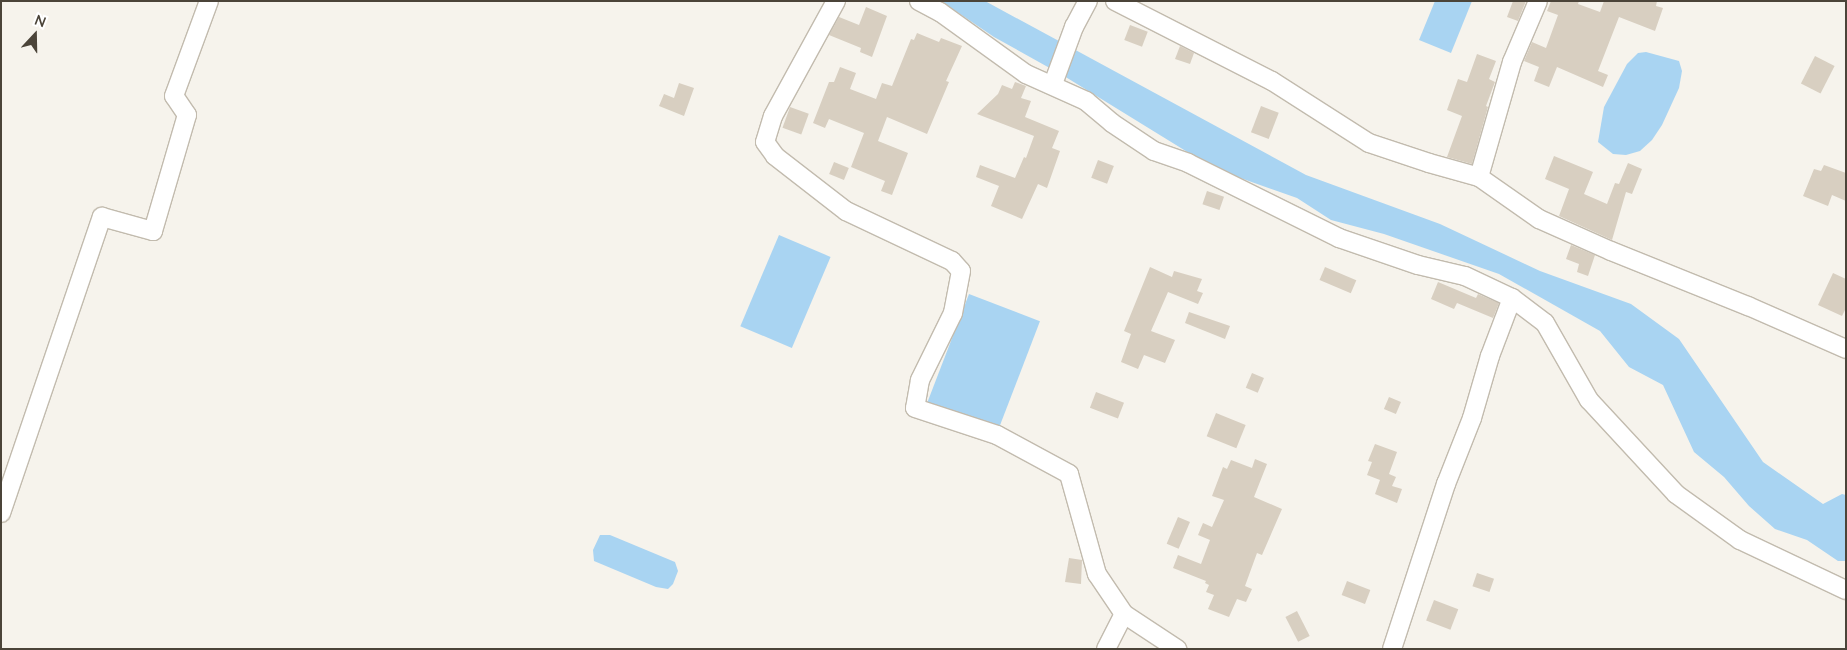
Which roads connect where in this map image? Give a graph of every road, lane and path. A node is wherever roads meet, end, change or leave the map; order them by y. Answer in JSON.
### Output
{"nodes":[{"id":1,"x":209,"y":1,"type":"edge"},
{"id":2,"x":836,"y":1,"type":"edge"},
{"id":3,"x":918,"y":1,"type":"edge"},
{"id":4,"x":1088,"y":1,"type":"edge"},
{"id":5,"x":1115,"y":1,"type":"edge"},
{"id":6,"x":1538,"y":1,"type":"edge"},
{"id":7,"x":1054,"y":82,"type":"junction"},
{"id":8,"x":1479,"y":177,"type":"junction"},
{"id":9,"x":1512,"y":298,"type":"junction"},
{"id":10,"x":1846,"y":349,"type":"edge"},
{"id":11,"x":1,"y":513,"type":"edge"},
{"id":12,"x":1846,"y":590,"type":"edge"},
{"id":13,"x":1124,"y":614,"type":"junction"},
{"id":14,"x":1106,"y":649,"type":"edge"},
{"id":15,"x":1177,"y":649,"type":"edge"},
{"id":16,"x":1392,"y":649,"type":"edge"}],
"edges":[{"from":1,"to":11,"type":"street"},
{"from":2,"to":13,"type":"street"},
{"from":3,"to":7,"type":"street"},
{"from":4,"to":7,"type":"street"},
{"from":5,"to":8,"type":"street"},
{"from":6,"to":8,"type":"street"},
{"from":7,"to":9,"type":"street"},
{"from":8,"to":10,"type":"street"},
{"from":9,"to":12,"type":"street"},
{"from":9,"to":16,"type":"street"},
{"from":13,"to":14,"type":"street"},
{"from":13,"to":15,"type":"street"}]}
